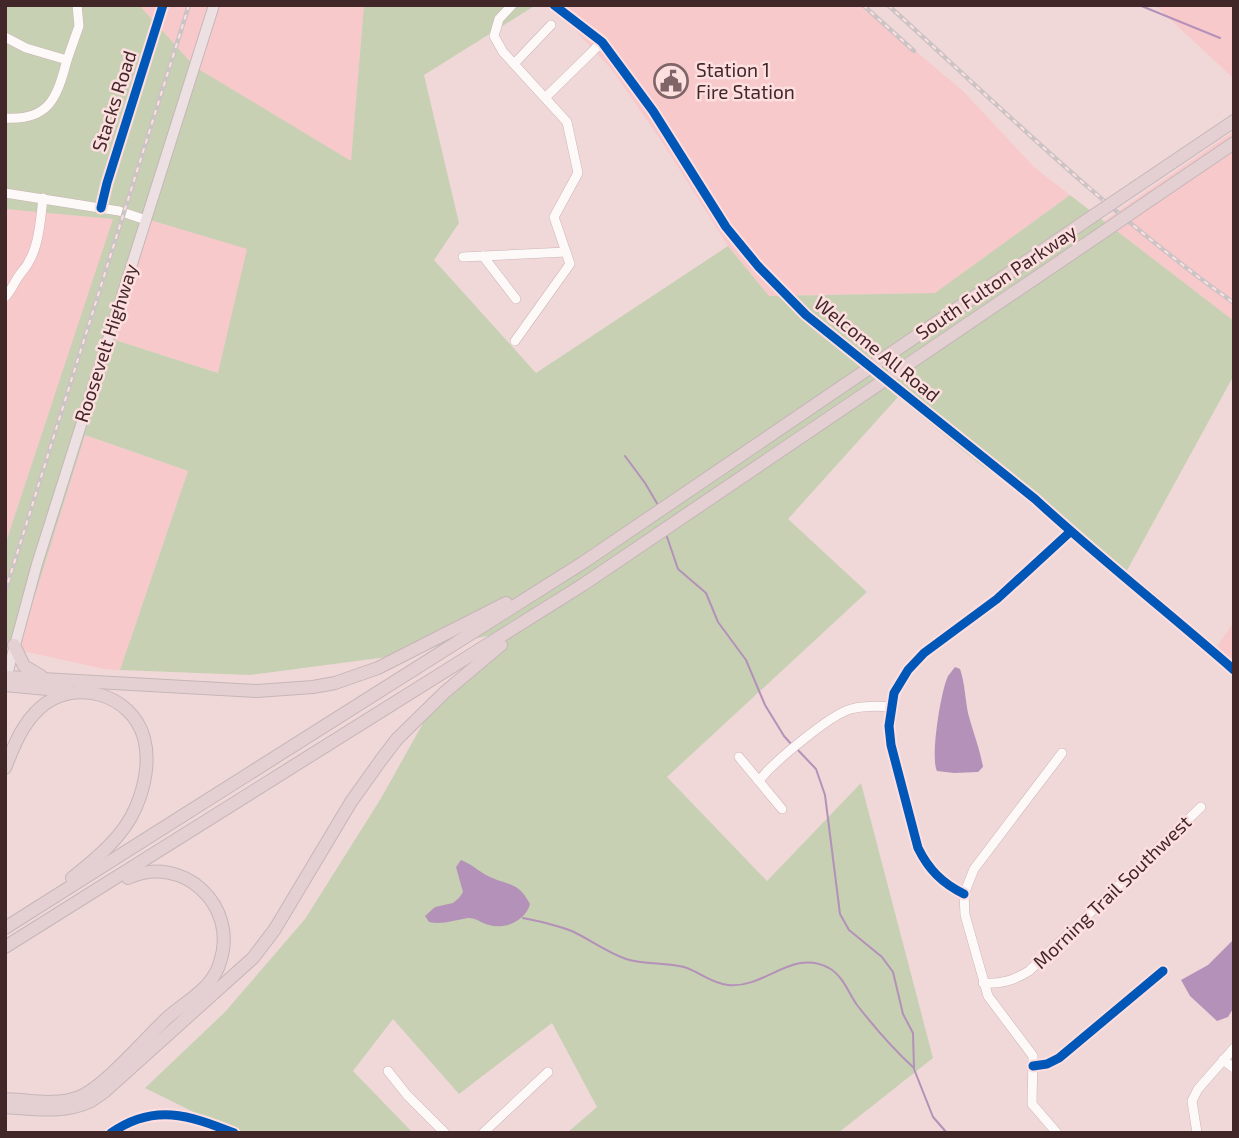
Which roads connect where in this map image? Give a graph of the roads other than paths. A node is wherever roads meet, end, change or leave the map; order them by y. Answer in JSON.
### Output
{"nodes":[{"id":1,"x":77,"y":5,"type":"edge"},
{"id":2,"x":163,"y":5,"type":"edge"},
{"id":3,"x":214,"y":5,"type":"edge"},
{"id":4,"x":512,"y":5,"type":"edge"},
{"id":5,"x":554,"y":5,"type":"edge"},
{"id":6,"x":551,"y":25,"type":"dead end"},
{"id":7,"x":5,"y":37,"type":"edge"},
{"id":8,"x":602,"y":42,"type":"junction"},
{"id":9,"x":67,"y":60,"type":"junction"},
{"id":10,"x":514,"y":64,"type":"junction"},
{"id":11,"x":546,"y":97,"type":"junction"},
{"id":12,"x":5,"y":118,"type":"edge"},
{"id":13,"x":1234,"y":121,"type":"edge"},
{"id":14,"x":1234,"y":143,"type":"edge"},
{"id":15,"x":5,"y":193,"type":"edge"},
{"id":16,"x":43,"y":198,"type":"junction"},
{"id":17,"x":101,"y":208,"type":"junction"},
{"id":18,"x":146,"y":220,"type":"junction"},
{"id":19,"x":566,"y":252,"type":"junction"},
{"id":20,"x":484,"y":256,"type":"junction"},
{"id":21,"x":463,"y":257,"type":"dead end"},
{"id":22,"x":5,"y":297,"type":"edge"},
{"id":23,"x":516,"y":299,"type":"dead end"},
{"id":24,"x":515,"y":341,"type":"dead end"},
{"id":25,"x":1070,"y":532,"type":"junction"},
{"id":26,"x":584,"y":562,"type":"junction"},
{"id":27,"x":584,"y":584,"type":"junction"},
{"id":28,"x":14,"y":645,"type":"junction"},
{"id":29,"x":1234,"y":670,"type":"edge"},
{"id":30,"x":48,"y":679,"type":"junction"},
{"id":31,"x":6,"y":681,"type":"edge"},
{"id":32,"x":76,"y":692,"type":"junction"},
{"id":33,"x":890,"y":707,"type":"junction"},
{"id":34,"x":1062,"y":753,"type":"dead end"},
{"id":35,"x":739,"y":757,"type":"dead end"},
{"id":36,"x":5,"y":768,"type":"edge"},
{"id":37,"x":760,"y":781,"type":"junction"},
{"id":38,"x":1201,"y":807,"type":"dead end"},
{"id":39,"x":782,"y":809,"type":"dead end"},
{"id":40,"x":964,"y":894,"type":"junction"},
{"id":41,"x":77,"y":902,"type":"junction"},
{"id":42,"x":5,"y":927,"type":"edge"},
{"id":43,"x":5,"y":947,"type":"edge"},
{"id":44,"x":1163,"y":971,"type":"dead end"},
{"id":45,"x":983,"y":984,"type":"junction"},
{"id":46,"x":1234,"y":1048,"type":"edge"},
{"id":47,"x":1223,"y":1060,"type":"junction"},
{"id":48,"x":1033,"y":1066,"type":"junction"},
{"id":49,"x":1234,"y":1068,"type":"edge"},
{"id":50,"x":388,"y":1071,"type":"dead end"},
{"id":51,"x":548,"y":1072,"type":"dead end"},
{"id":52,"x":5,"y":1088,"type":"edge"},
{"id":53,"x":5,"y":1098,"type":"edge"},
{"id":54,"x":34,"y":1100,"type":"junction"},
{"id":55,"x":5,"y":1107,"type":"edge"},
{"id":56,"x":111,"y":1133,"type":"edge"},
{"id":57,"x":234,"y":1133,"type":"edge"},
{"id":58,"x":445,"y":1133,"type":"edge"},
{"id":59,"x":484,"y":1133,"type":"edge"},
{"id":60,"x":1057,"y":1133,"type":"edge"},
{"id":61,"x":1197,"y":1133,"type":"edge"}],
"edges":[{"from":1,"to":9,"type":"street"},
{"from":2,"to":17,"type":"street","name":"Stacks Road"},
{"from":3,"to":18,"type":"main road","name":"Roosevelt Highway"},
{"from":4,"to":10,"type":"street"},
{"from":5,"to":8,"type":"street","name":"Welcome All Road"},
{"from":6,"to":10,"type":"street"},
{"from":7,"to":9,"type":"street"},
{"from":8,"to":11,"type":"street"},
{"from":8,"to":25,"type":"street","name":"Welcome All Road","bridge":true},
{"from":9,"to":12,"type":"street"},
{"from":10,"to":11,"type":"street"},
{"from":11,"to":19,"type":"street"},
{"from":13,"to":26,"type":"highway","name":"South Fulton Parkway","bridge":true},
{"from":14,"to":27,"type":"highway","name":"South Fulton Parkway","bridge":true},
{"from":15,"to":16,"type":"street"},
{"from":16,"to":17,"type":"street"},
{"from":16,"to":22,"type":"street"},
{"from":17,"to":18,"type":"street"},
{"from":18,"to":28,"type":"main road","name":"Roosevelt Highway"},
{"from":19,"to":20,"type":"street"},
{"from":19,"to":24,"type":"street"},
{"from":20,"to":21,"type":"street"},
{"from":20,"to":23,"type":"street"},
{"from":25,"to":29,"type":"street","name":"Welcome All Road"},
{"from":25,"to":33,"type":"street"},
{"from":26,"to":30,"type":"highway"},
{"from":26,"to":42,"type":"highway"},
{"from":27,"to":41,"type":"highway"},
{"from":27,"to":55,"type":"highway"},
{"from":28,"to":30,"type":"highway"},
{"from":28,"to":31,"type":"main road","name":"Roosevelt Highway"},
{"from":30,"to":31,"type":"highway"},
{"from":31,"to":32,"type":"highway"},
{"from":32,"to":36,"type":"highway"},
{"from":32,"to":42,"type":"highway"},
{"from":33,"to":37,"type":"street"},
{"from":33,"to":40,"type":"street"},
{"from":34,"to":40,"type":"street"},
{"from":35,"to":37,"type":"street"},
{"from":37,"to":39,"type":"street"},
{"from":38,"to":45,"type":"street","name":"Morning Trail Southwest"},
{"from":40,"to":45,"type":"street"},
{"from":41,"to":43,"type":"highway"},
{"from":41,"to":54,"type":"highway"},
{"from":44,"to":48,"type":"street"},
{"from":45,"to":48,"type":"street"},
{"from":46,"to":47,"type":"street"},
{"from":47,"to":49,"type":"street"},
{"from":47,"to":61,"type":"street"},
{"from":48,"to":60,"type":"street"},
{"from":50,"to":58,"type":"street"},
{"from":51,"to":59,"type":"street"},
{"from":52,"to":54,"type":"highway"},
{"from":53,"to":54,"type":"highway"},
{"from":56,"to":57,"type":"street"}]}
